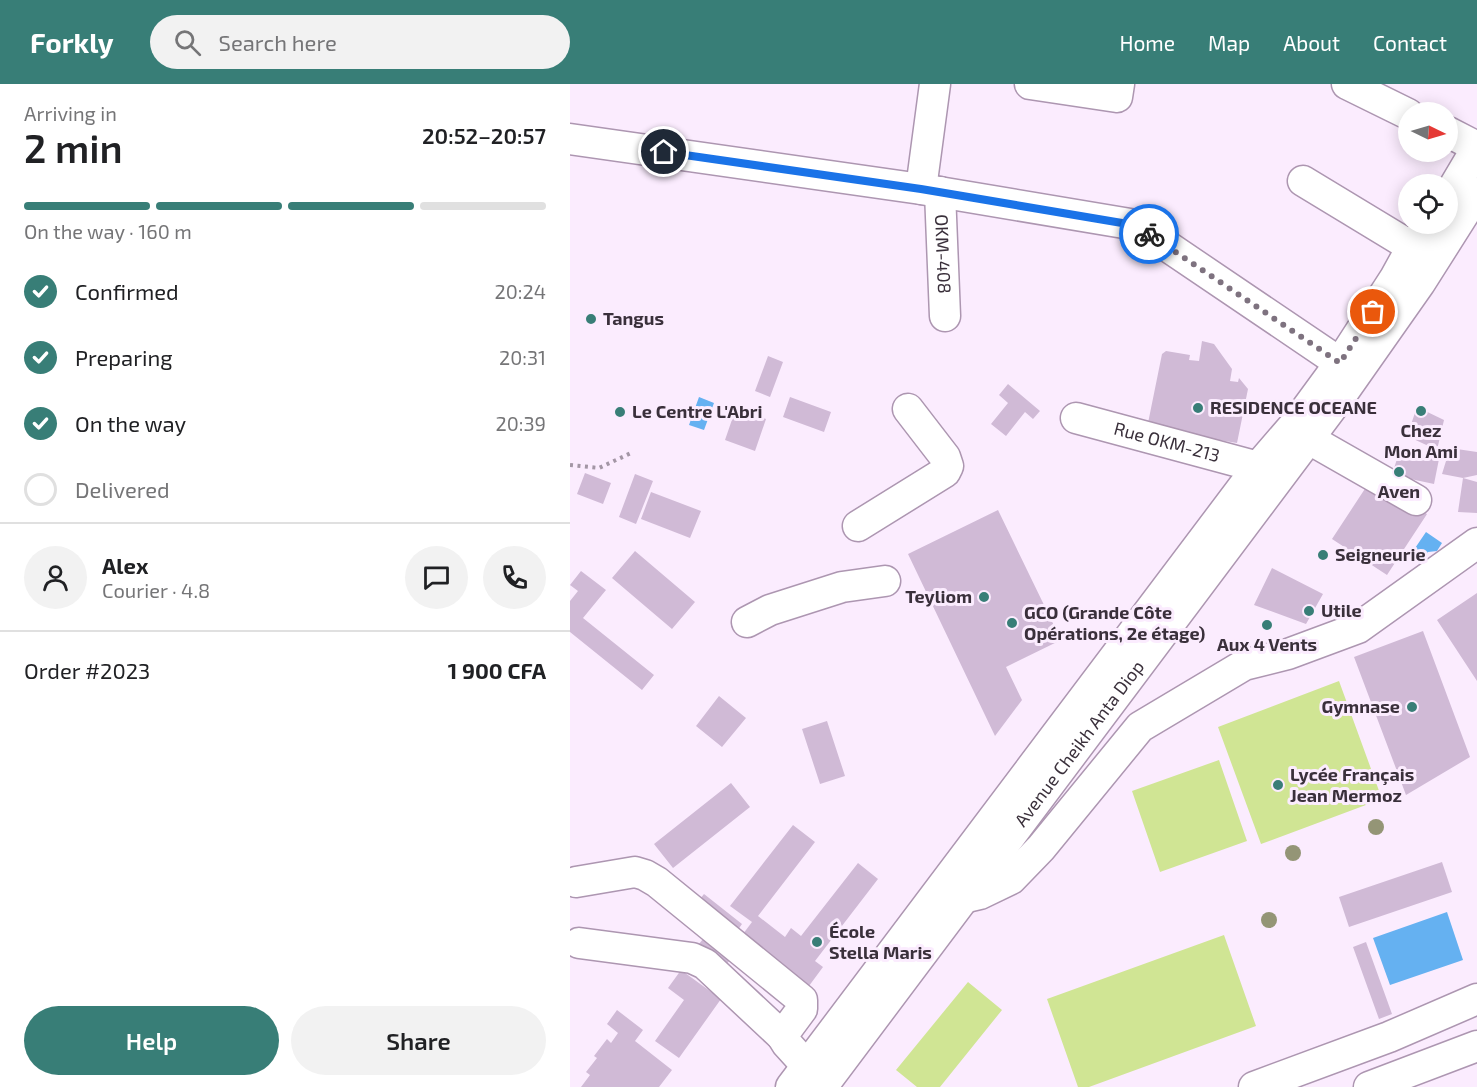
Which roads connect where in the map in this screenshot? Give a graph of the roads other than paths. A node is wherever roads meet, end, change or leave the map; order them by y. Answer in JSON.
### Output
{"nodes":[{"id":1,"x":936,"y":84,"type":"edge"},
{"id":2,"x":1030,"y":84,"type":"edge"},
{"id":3,"x":1119,"y":84,"type":"edge"},
{"id":4,"x":1347,"y":84,"type":"edge"},
{"id":5,"x":1398,"y":109,"type":"edge"},
{"id":6,"x":1458,"y":137,"type":"edge"},
{"id":7,"x":570,"y":139,"type":"edge"},
{"id":8,"x":1477,"y":147,"type":"edge"},
{"id":9,"x":1303,"y":180,"type":"dead end"},
{"id":10,"x":1458,"y":180,"type":"edge"},
{"id":11,"x":931,"y":190,"type":"junction"},
{"id":12,"x":1477,"y":193,"type":"edge"},
{"id":13,"x":1421,"y":235,"type":"edge"},
{"id":14,"x":945,"y":316,"type":"dead end"},
{"id":15,"x":1340,"y":363,"type":"junction"},
{"id":16,"x":908,"y":409,"type":"dead end"},
{"id":17,"x":1076,"y":418,"type":"dead end"},
{"id":18,"x":1309,"y":439,"type":"junction"},
{"id":19,"x":1258,"y":467,"type":"junction"},
{"id":20,"x":1416,"y":500,"type":"dead end"},
{"id":21,"x":858,"y":526,"type":"dead end"},
{"id":22,"x":1477,"y":543,"type":"edge"},
{"id":23,"x":885,"y":581,"type":"dead end"},
{"id":24,"x":747,"y":622,"type":"dead end"},
{"id":25,"x":576,"y":882,"type":"dead end"},
{"id":26,"x":963,"y":898,"type":"junction"},
{"id":27,"x":579,"y":943,"type":"dead end"},
{"id":28,"x":1477,"y":999,"type":"edge"},
{"id":29,"x":782,"y":1036,"type":"junction"},
{"id":30,"x":1477,"y":1046,"type":"edge"},
{"id":31,"x":814,"y":1082,"type":"edge"},
{"id":32,"x":1254,"y":1087,"type":"edge"},
{"id":33,"x":1369,"y":1087,"type":"edge"}],
"edges":[{"from":1,"to":11,"type":"street","name":"OKM-408"},
{"from":2,"to":3,"type":"street"},
{"from":4,"to":5,"type":"street"},
{"from":6,"to":8,"type":"street"},
{"from":7,"to":11,"type":"street"},
{"from":8,"to":10,"type":"street"},
{"from":9,"to":13,"type":"street"},
{"from":11,"to":14,"type":"street","name":"OKM-408"},
{"from":11,"to":15,"type":"street"},
{"from":12,"to":18,"type":"street","name":"Avenue Cheikh Anta Diop"},
{"from":13,"to":15,"type":"street","name":"Avenue Cheikh Anta Diop"},
{"from":15,"to":19,"type":"street","name":"Avenue Cheikh Anta Diop"},
{"from":16,"to":21,"type":"street"},
{"from":17,"to":19,"type":"street","name":"Rue OKM-213"},
{"from":18,"to":20,"type":"street"},
{"from":18,"to":26,"type":"street","name":"Avenue Cheikh Anta Diop"},
{"from":19,"to":31,"type":"street","name":"Avenue Cheikh Anta Diop"},
{"from":22,"to":26,"type":"street"},
{"from":23,"to":24,"type":"street"},
{"from":25,"to":29,"type":"street"},
{"from":26,"to":31,"type":"street","name":"Avenue Cheikh Anta Diop"},
{"from":27,"to":29,"type":"street"},
{"from":28,"to":32,"type":"street"},
{"from":29,"to":31,"type":"street"},
{"from":30,"to":33,"type":"street"}]}
